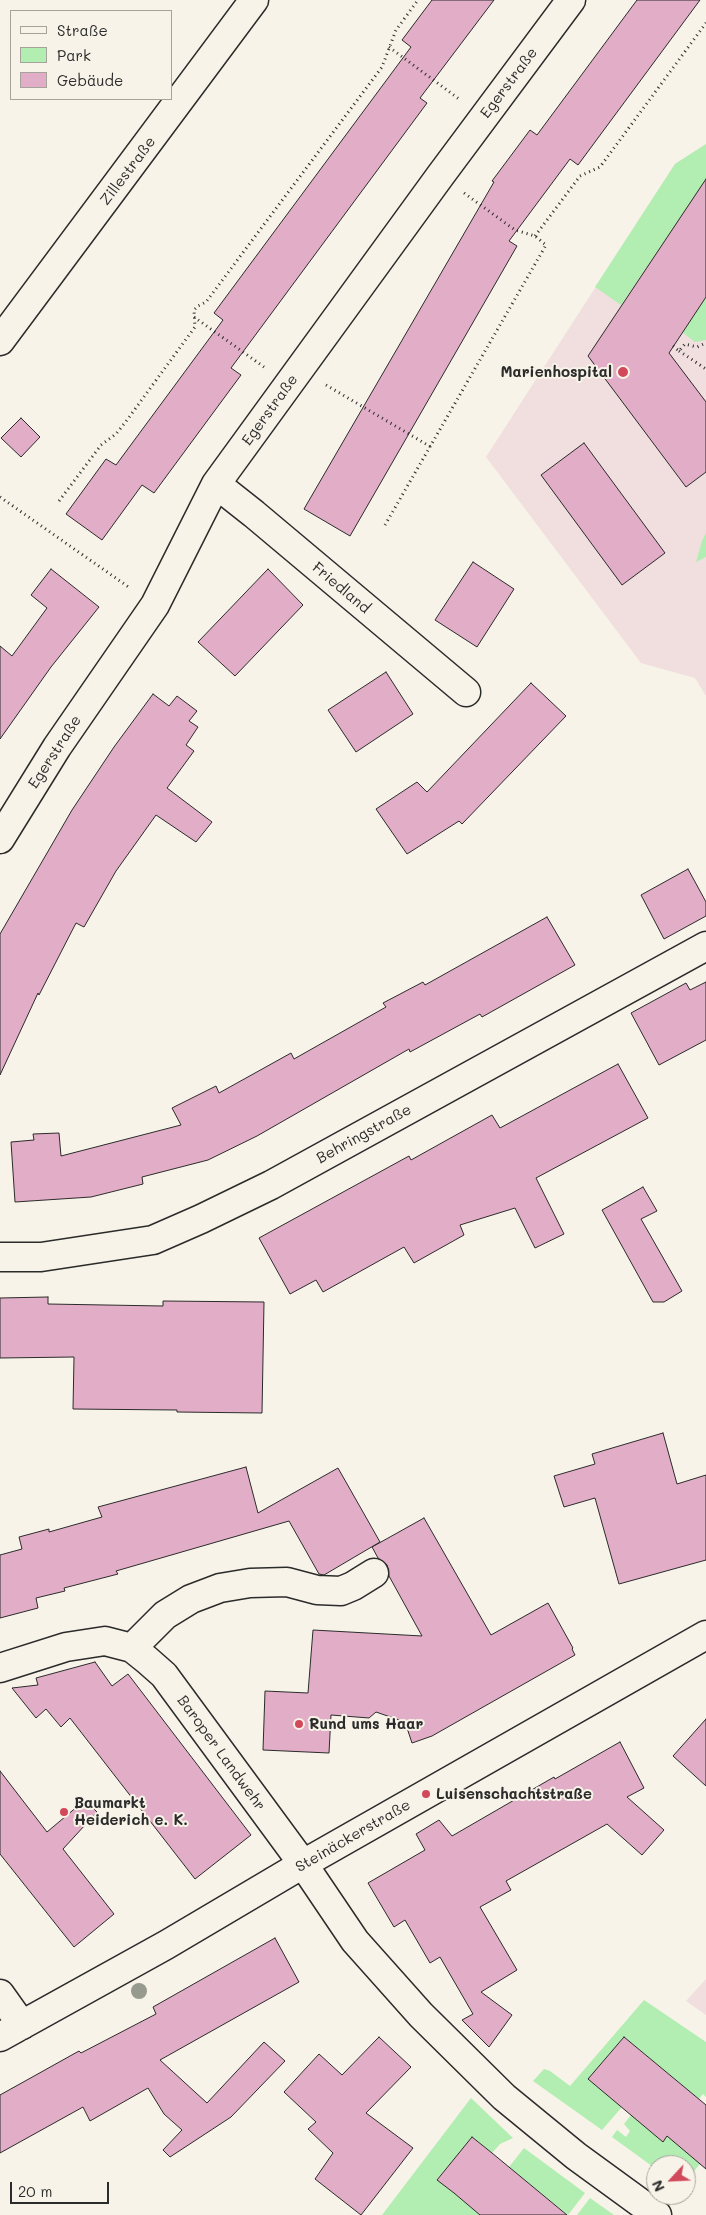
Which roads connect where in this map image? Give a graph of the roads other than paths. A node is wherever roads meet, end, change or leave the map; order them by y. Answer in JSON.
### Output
{"nodes":[{"id":1,"x":254,"y":0,"type":"edge"},
{"id":2,"x":571,"y":0,"type":"edge"},
{"id":3,"x":0,"y":341,"type":"edge"},
{"id":4,"x":216,"y":484,"type":"junction"},
{"id":5,"x":466,"y":692,"type":"dead end"},
{"id":6,"x":0,"y":839,"type":"edge"},
{"id":7,"x":706,"y":946,"type":"edge"},
{"id":8,"x":0,"y":1257,"type":"edge"},
{"id":9,"x":374,"y":1573,"type":"dead end"},
{"id":10,"x":706,"y":1635,"type":"edge"},
{"id":11,"x":132,"y":1648,"type":"junction"},
{"id":12,"x":0,"y":1668,"type":"edge"},
{"id":13,"x":303,"y":1864,"type":"junction"},
{"id":14,"x":0,"y":1994,"type":"edge"},
{"id":15,"x":11,"y":2031,"type":"edge"},
{"id":16,"x":657,"y":2215,"type":"edge"}],
"edges":[{"from":1,"to":3,"type":"street","name":"Zillestraße"},
{"from":2,"to":4,"type":"street","name":"Egerstraße"},
{"from":4,"to":5,"type":"street","name":"Friedland"},
{"from":4,"to":6,"type":"street","name":"Egerstraße"},
{"from":7,"to":8,"type":"street","name":"Behringstraße"},
{"from":9,"to":11,"type":"street"},
{"from":10,"to":13,"type":"street","name":"Steinäckerstraße"},
{"from":11,"to":12,"type":"street","name":"Baroper Landwehr"},
{"from":11,"to":13,"type":"street","name":"Baroper Landwehr"},
{"from":13,"to":15,"type":"street","name":"Steinäckerstraße"},
{"from":13,"to":16,"type":"street"},
{"from":14,"to":15,"type":"street"}]}
